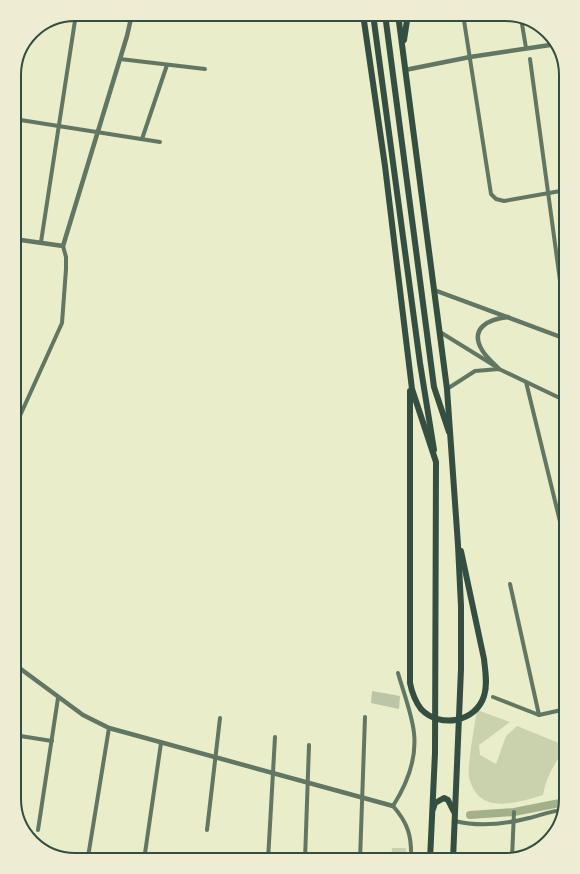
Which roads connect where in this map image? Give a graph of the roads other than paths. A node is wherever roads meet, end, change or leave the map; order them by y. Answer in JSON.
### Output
{"nodes":[{"id":1,"x":75,"y":21,"type":"edge"},
{"id":2,"x":130,"y":21,"type":"edge"},
{"id":3,"x":363,"y":21,"type":"edge"},
{"id":4,"x":374,"y":21,"type":"edge"},
{"id":5,"x":386,"y":21,"type":"edge"},
{"id":6,"x":399,"y":21,"type":"edge"},
{"id":7,"x":407,"y":21,"type":"edge"},
{"id":8,"x":463,"y":21,"type":"edge"},
{"id":9,"x":523,"y":24,"type":"edge"},
{"id":10,"x":550,"y":45,"type":"edge"},
{"id":11,"x":403,"y":48,"type":"junction"},
{"id":12,"x":526,"y":48,"type":"junction"},
{"id":13,"x":470,"y":57,"type":"junction"},
{"id":14,"x":120,"y":59,"type":"junction"},
{"id":15,"x":530,"y":59,"type":"dead end"},
{"id":16,"x":167,"y":65,"type":"junction"},
{"id":17,"x":204,"y":69,"type":"dead end"},
{"id":18,"x":405,"y":70,"type":"junction"},
{"id":19,"x":21,"y":120,"type":"edge"},
{"id":20,"x":58,"y":126,"type":"junction"},
{"id":21,"x":96,"y":132,"type":"junction"},
{"id":22,"x":142,"y":139,"type":"junction"},
{"id":23,"x":160,"y":142,"type":"dead end"},
{"id":24,"x":559,"y":191,"type":"edge"},
{"id":25,"x":549,"y":192,"type":"junction"},
{"id":26,"x":21,"y":240,"type":"edge"},
{"id":27,"x":40,"y":242,"type":"junction"},
{"id":28,"x":63,"y":246,"type":"junction"},
{"id":29,"x":559,"y":270,"type":"edge"},
{"id":30,"x":434,"y":290,"type":"junction"},
{"id":31,"x":509,"y":317,"type":"junction"},
{"id":32,"x":440,"y":332,"type":"junction"},
{"id":33,"x":559,"y":336,"type":"edge"},
{"id":34,"x":499,"y":369,"type":"junction"},
{"id":35,"x":411,"y":381,"type":"junction"},
{"id":36,"x":526,"y":382,"type":"junction"},
{"id":37,"x":447,"y":389,"type":"junction"},
{"id":38,"x":559,"y":397,"type":"edge"},
{"id":39,"x":21,"y":414,"type":"edge"},
{"id":40,"x":449,"y":433,"type":"junction"},
{"id":41,"x":436,"y":462,"type":"junction"},
{"id":42,"x":559,"y":517,"type":"edge"},
{"id":43,"x":456,"y":528,"type":"junction"},
{"id":44,"x":510,"y":584,"type":"dead end"},
{"id":45,"x":21,"y":669,"type":"edge"},
{"id":46,"x":398,"y":673,"type":"dead end"},
{"id":47,"x":492,"y":697,"type":"dead end"},
{"id":48,"x":58,"y":698,"type":"junction"},
{"id":49,"x":559,"y":711,"type":"edge"},
{"id":50,"x":539,"y":715,"type":"junction"},
{"id":51,"x":365,"y":717,"type":"dead end"},
{"id":52,"x":220,"y":718,"type":"dead end"},
{"id":53,"x":109,"y":728,"type":"junction"},
{"id":54,"x":21,"y":736,"type":"edge"},
{"id":55,"x":275,"y":737,"type":"dead end"},
{"id":56,"x":52,"y":741,"type":"junction"},
{"id":57,"x":161,"y":742,"type":"junction"},
{"id":58,"x":309,"y":745,"type":"dead end"},
{"id":59,"x":215,"y":757,"type":"junction"},
{"id":60,"x":273,"y":773,"type":"junction"},
{"id":61,"x":308,"y":783,"type":"junction"},
{"id":62,"x":362,"y":797,"type":"junction"},
{"id":63,"x":392,"y":806,"type":"junction"},
{"id":64,"x":558,"y":811,"type":"edge"},
{"id":65,"x":432,"y":812,"type":"junction"},
{"id":66,"x":514,"y":812,"type":"dead end"},
{"id":67,"x":455,"y":813,"type":"junction"},
{"id":68,"x":514,"y":821,"type":"junction"},
{"id":69,"x":455,"y":822,"type":"junction"},
{"id":70,"x":38,"y":830,"type":"dead end"},
{"id":71,"x":207,"y":830,"type":"dead end"},
{"id":72,"x":89,"y":853,"type":"edge"},
{"id":73,"x":145,"y":853,"type":"edge"},
{"id":74,"x":268,"y":853,"type":"edge"},
{"id":75,"x":305,"y":853,"type":"edge"},
{"id":76,"x":360,"y":853,"type":"edge"},
{"id":77,"x":411,"y":853,"type":"edge"},
{"id":78,"x":430,"y":853,"type":"edge"},
{"id":79,"x":453,"y":853,"type":"edge"},
{"id":80,"x":512,"y":853,"type":"edge"}],
"edges":[{"from":1,"to":20,"type":"street"},
{"from":2,"to":14,"type":"street"},
{"from":3,"to":35,"type":"main road"},
{"from":4,"to":41,"type":"main road"},
{"from":5,"to":40,"type":"main road"},
{"from":6,"to":11,"type":"main road"},
{"from":7,"to":11,"type":"main road"},
{"from":8,"to":13,"type":"street"},
{"from":9,"to":12,"type":"street"},
{"from":10,"to":12,"type":"street"},
{"from":11,"to":18,"type":"main road"},
{"from":12,"to":13,"type":"street"},
{"from":13,"to":18,"type":"street"},
{"from":13,"to":25,"type":"street"},
{"from":14,"to":16,"type":"street"},
{"from":14,"to":21,"type":"street"},
{"from":15,"to":25,"type":"street"},
{"from":16,"to":17,"type":"street"},
{"from":16,"to":22,"type":"street"},
{"from":18,"to":30,"type":"main road"},
{"from":19,"to":20,"type":"street"},
{"from":20,"to":21,"type":"street"},
{"from":20,"to":27,"type":"street"},
{"from":21,"to":22,"type":"street"},
{"from":21,"to":28,"type":"street"},
{"from":22,"to":23,"type":"street"},
{"from":24,"to":25,"type":"street"},
{"from":25,"to":29,"type":"street"},
{"from":26,"to":27,"type":"street"},
{"from":27,"to":28,"type":"street"},
{"from":28,"to":39,"type":"street"},
{"from":30,"to":31,"type":"street"},
{"from":30,"to":32,"type":"main road"},
{"from":31,"to":33,"type":"street"},
{"from":31,"to":34,"type":"street"},
{"from":32,"to":34,"type":"street"},
{"from":32,"to":37,"type":"main road"},
{"from":34,"to":36,"type":"street"},
{"from":34,"to":37,"type":"street"},
{"from":35,"to":41,"type":"main road"},
{"from":35,"to":43,"type":"main road"},
{"from":36,"to":38,"type":"street"},
{"from":36,"to":42,"type":"street"},
{"from":37,"to":40,"type":"main road"},
{"from":40,"to":43,"type":"main road"},
{"from":41,"to":65,"type":"main road"},
{"from":43,"to":67,"type":"main road"},
{"from":44,"to":50,"type":"street"},
{"from":45,"to":48,"type":"street"},
{"from":46,"to":63,"type":"street"},
{"from":47,"to":50,"type":"street"},
{"from":48,"to":53,"type":"street"},
{"from":48,"to":56,"type":"street"},
{"from":49,"to":50,"type":"street"},
{"from":51,"to":62,"type":"street"},
{"from":52,"to":59,"type":"street"},
{"from":53,"to":57,"type":"street"},
{"from":53,"to":72,"type":"street"},
{"from":54,"to":56,"type":"street"},
{"from":55,"to":60,"type":"street"},
{"from":56,"to":70,"type":"street"},
{"from":57,"to":59,"type":"street"},
{"from":57,"to":73,"type":"street"},
{"from":58,"to":61,"type":"street"},
{"from":59,"to":60,"type":"street"},
{"from":59,"to":71,"type":"street"},
{"from":60,"to":61,"type":"street"},
{"from":60,"to":74,"type":"street"},
{"from":61,"to":62,"type":"street"},
{"from":61,"to":75,"type":"street"},
{"from":62,"to":63,"type":"street"},
{"from":62,"to":76,"type":"street"},
{"from":63,"to":77,"type":"street"},
{"from":64,"to":68,"type":"street"},
{"from":65,"to":67,"type":"main road"},
{"from":65,"to":78,"type":"main road"},
{"from":66,"to":68,"type":"street"},
{"from":67,"to":69,"type":"main road"},
{"from":68,"to":69,"type":"street"},
{"from":68,"to":80,"type":"street"},
{"from":69,"to":79,"type":"main road"}]}
